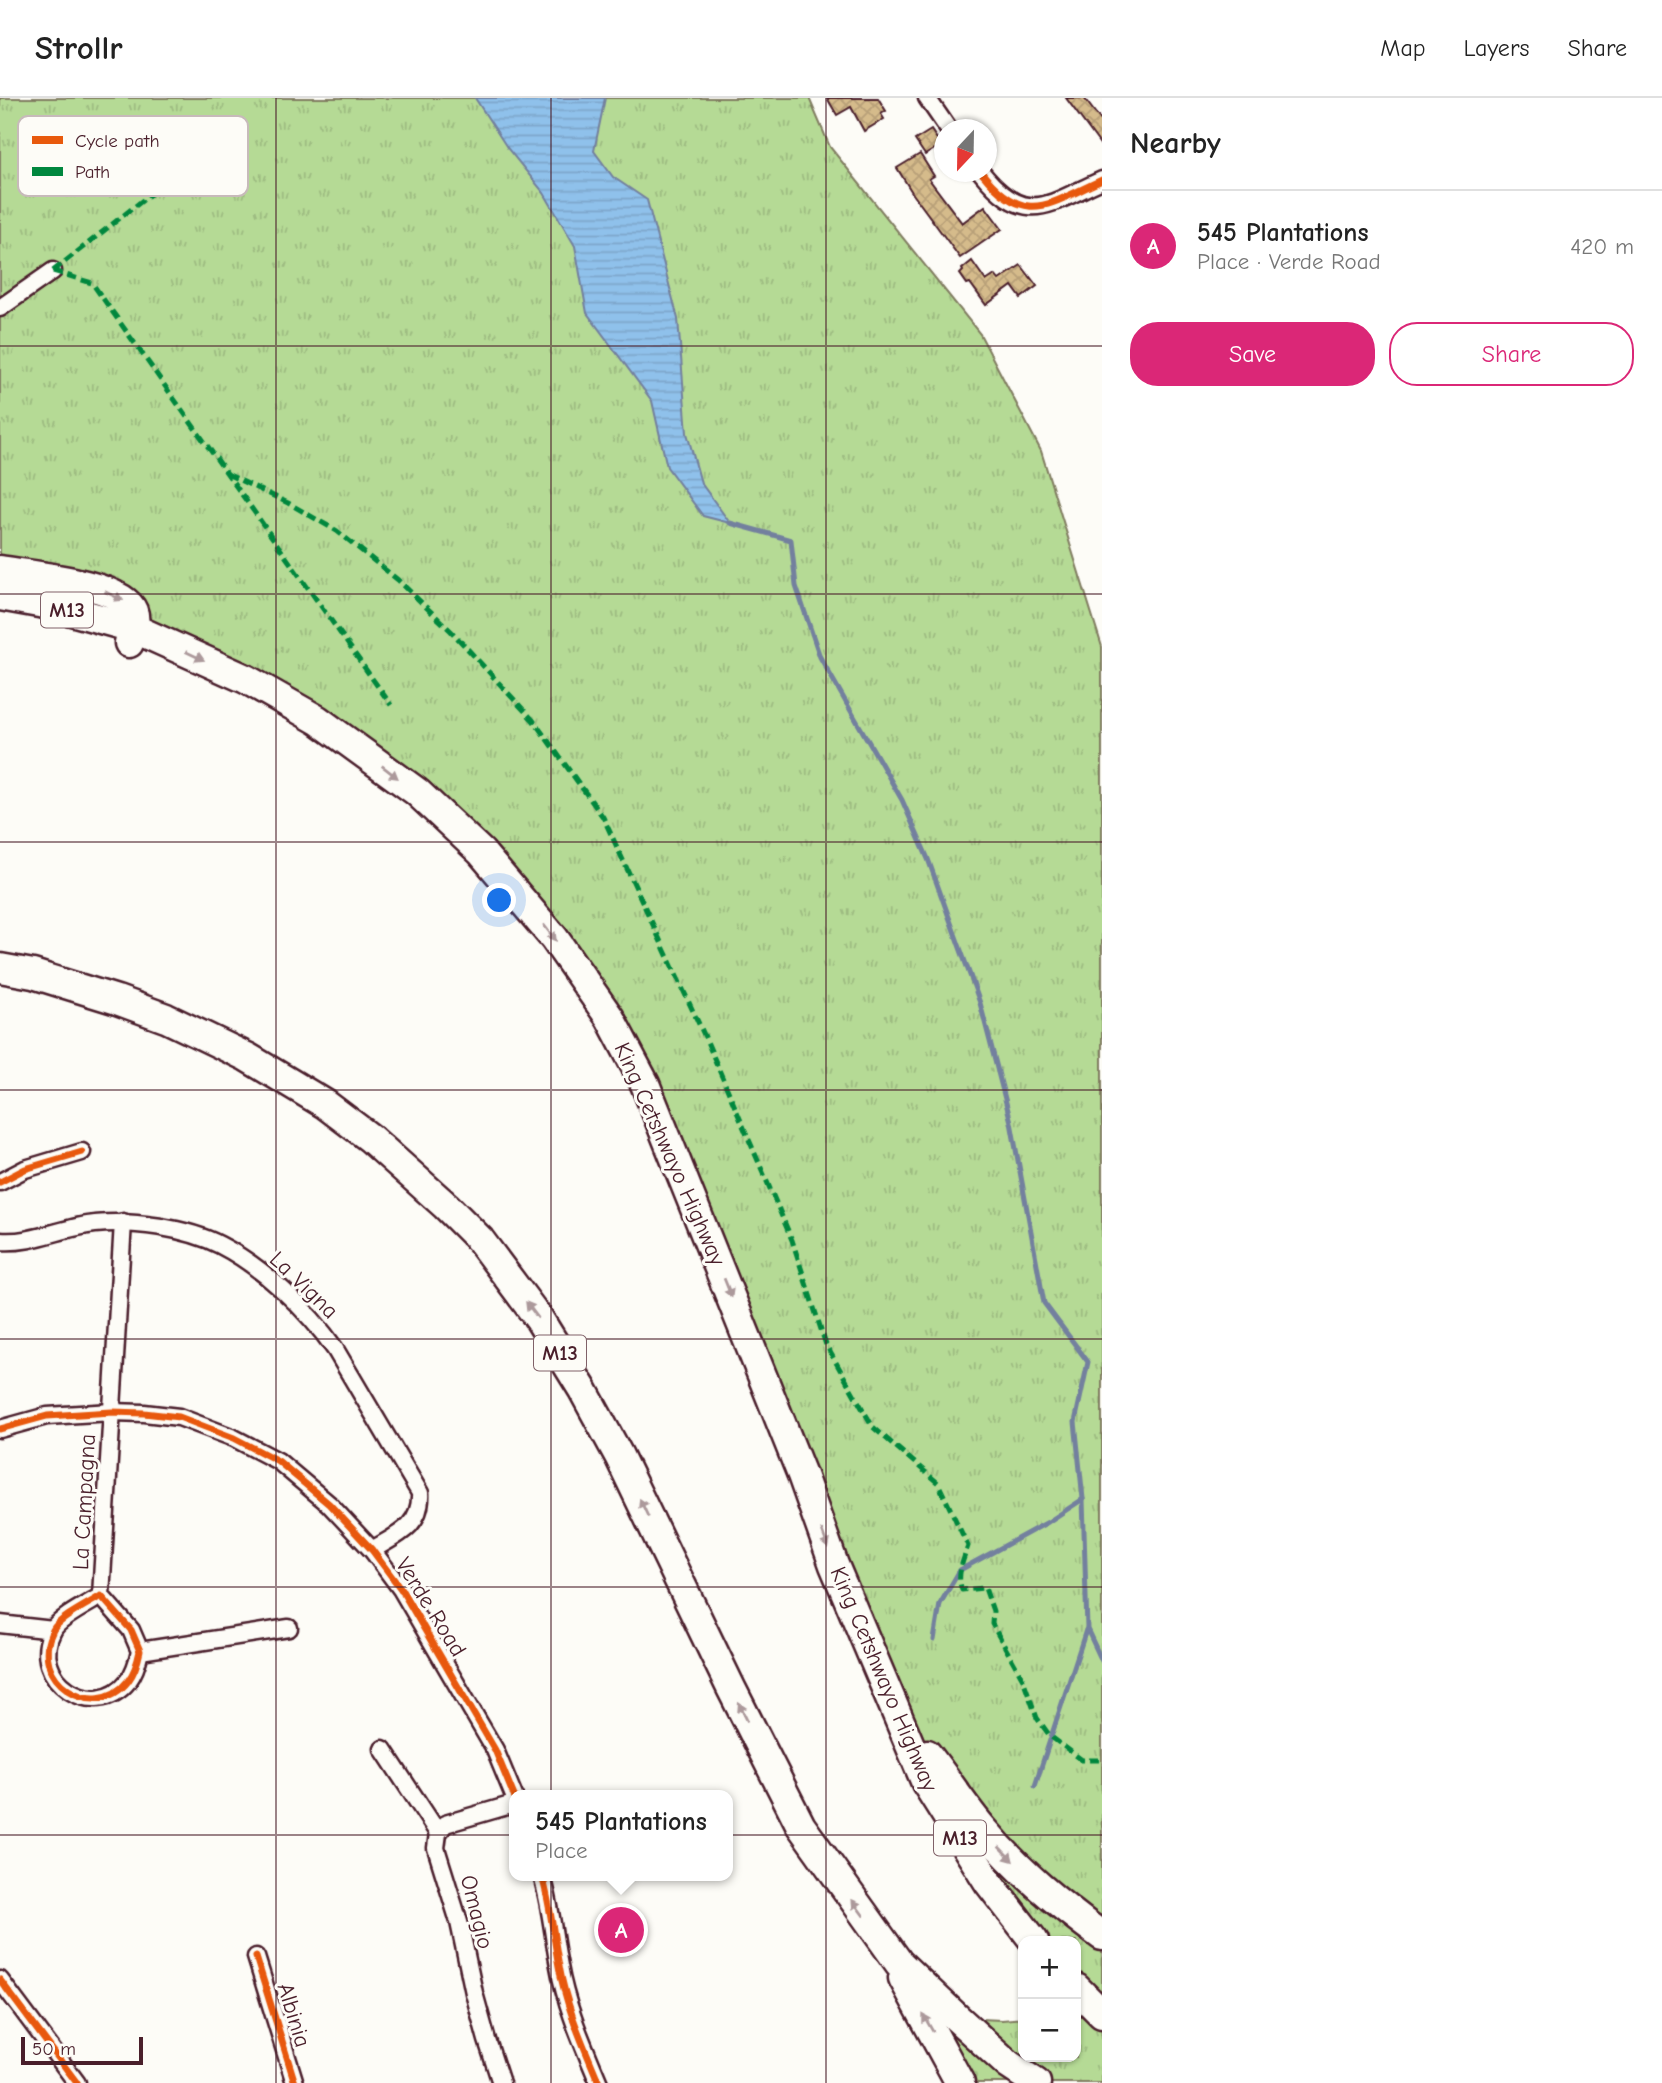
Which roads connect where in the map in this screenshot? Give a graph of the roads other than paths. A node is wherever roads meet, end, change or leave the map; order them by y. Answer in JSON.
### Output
{"nodes":[{"id":1,"x":927,"y":98,"type":"edge"},
{"id":2,"x":941,"y":119,"type":"edge"},
{"id":3,"x":1102,"y":180,"type":"edge"},
{"id":4,"x":992,"y":182,"type":"edge"},
{"id":5,"x":53,"y":271,"type":"dead end"},
{"id":6,"x":0,"y":308,"type":"edge"},
{"id":7,"x":0,"y":570,"type":"edge"},
{"id":8,"x":0,"y":596,"type":"edge"},
{"id":9,"x":131,"y":636,"type":"junction"},
{"id":10,"x":0,"y":968,"type":"edge"},
{"id":11,"x":82,"y":1152,"type":"dead end"},
{"id":12,"x":0,"y":1182,"type":"edge"},
{"id":13,"x":123,"y":1222,"type":"junction"},
{"id":14,"x":0,"y":1241,"type":"edge"},
{"id":15,"x":112,"y":1412,"type":"junction"},
{"id":16,"x":0,"y":1429,"type":"edge"},
{"id":17,"x":372,"y":1550,"type":"junction"},
{"id":18,"x":102,"y":1596,"type":"junction"},
{"id":19,"x":0,"y":1624,"type":"edge"},
{"id":20,"x":289,"y":1628,"type":"dead end"},
{"id":21,"x":53,"y":1630,"type":"junction"},
{"id":22,"x":140,"y":1651,"type":"junction"},
{"id":23,"x":901,"y":1726,"type":"junction"},
{"id":24,"x":383,"y":1749,"type":"dead end"},
{"id":25,"x":511,"y":1790,"type":"edge"},
{"id":26,"x":509,"y":1806,"type":"edge"},
{"id":27,"x":438,"y":1833,"type":"junction"},
{"id":28,"x":544,"y":1881,"type":"edge"},
{"id":29,"x":1030,"y":1936,"type":"edge"},
{"id":30,"x":1102,"y":1936,"type":"edge"},
{"id":31,"x":256,"y":1957,"type":"dead end"},
{"id":32,"x":899,"y":1963,"type":"junction"},
{"id":33,"x":0,"y":1980,"type":"edge"},
{"id":34,"x":1081,"y":1993,"type":"edge"},
{"id":35,"x":1102,"y":2014,"type":"edge"},
{"id":36,"x":77,"y":2083,"type":"edge"},
{"id":37,"x":295,"y":2083,"type":"edge"},
{"id":38,"x":501,"y":2083,"type":"edge"},
{"id":39,"x":599,"y":2083,"type":"edge"},
{"id":40,"x":960,"y":2083,"type":"edge"},
{"id":41,"x":1036,"y":2083,"type":"edge"}],
"edges":[{"from":1,"to":2,"type":"street"},
{"from":3,"to":4,"type":"street"},
{"from":5,"to":6,"type":"street"},
{"from":7,"to":9,"type":"highway","one_way":true},
{"from":8,"to":9,"type":"highway","name":"King Cetshwayo Highway","number":"M13"},
{"from":9,"to":23,"type":"highway","name":"King Cetshwayo Highway","number":"M13","one_way":true},
{"from":32,"to":10,"type":"highway","number":"M13","one_way":true},
{"from":11,"to":12,"type":"street"},
{"from":13,"to":14,"type":"street","name":"La Vigna"},
{"from":13,"to":15,"type":"street","name":"La Campagna"},
{"from":13,"to":17,"type":"street","name":"La Vigna"},
{"from":15,"to":16,"type":"street","name":"Verde Road"},
{"from":15,"to":17,"type":"street","name":"Verde Road"},
{"from":15,"to":18,"type":"street","name":"La Campagna"},
{"from":17,"to":25,"type":"street","name":"Verde Road"},
{"from":18,"to":21,"type":"street","name":"La Campagna"},
{"from":18,"to":22,"type":"street","name":"La Campagna"},
{"from":19,"to":21,"type":"street"},
{"from":20,"to":22,"type":"street"},
{"from":21,"to":22,"type":"street"},
{"from":23,"to":29,"type":"highway","name":"King Cetshwayo Highway","number":"M13"},
{"from":23,"to":30,"type":"highway","one_way":true},
{"from":24,"to":27,"type":"street"},
{"from":26,"to":27,"type":"street"},
{"from":27,"to":38,"type":"street","name":"Omagio"},
{"from":28,"to":39,"type":"street"},
{"from":31,"to":37,"type":"street","name":"Albinia"},
{"from":40,"to":32,"type":"highway","one_way":true},
{"from":32,"to":41,"type":"highway","number":"M13"},
{"from":33,"to":36,"type":"street"},
{"from":34,"to":35,"type":"highway"}]}
